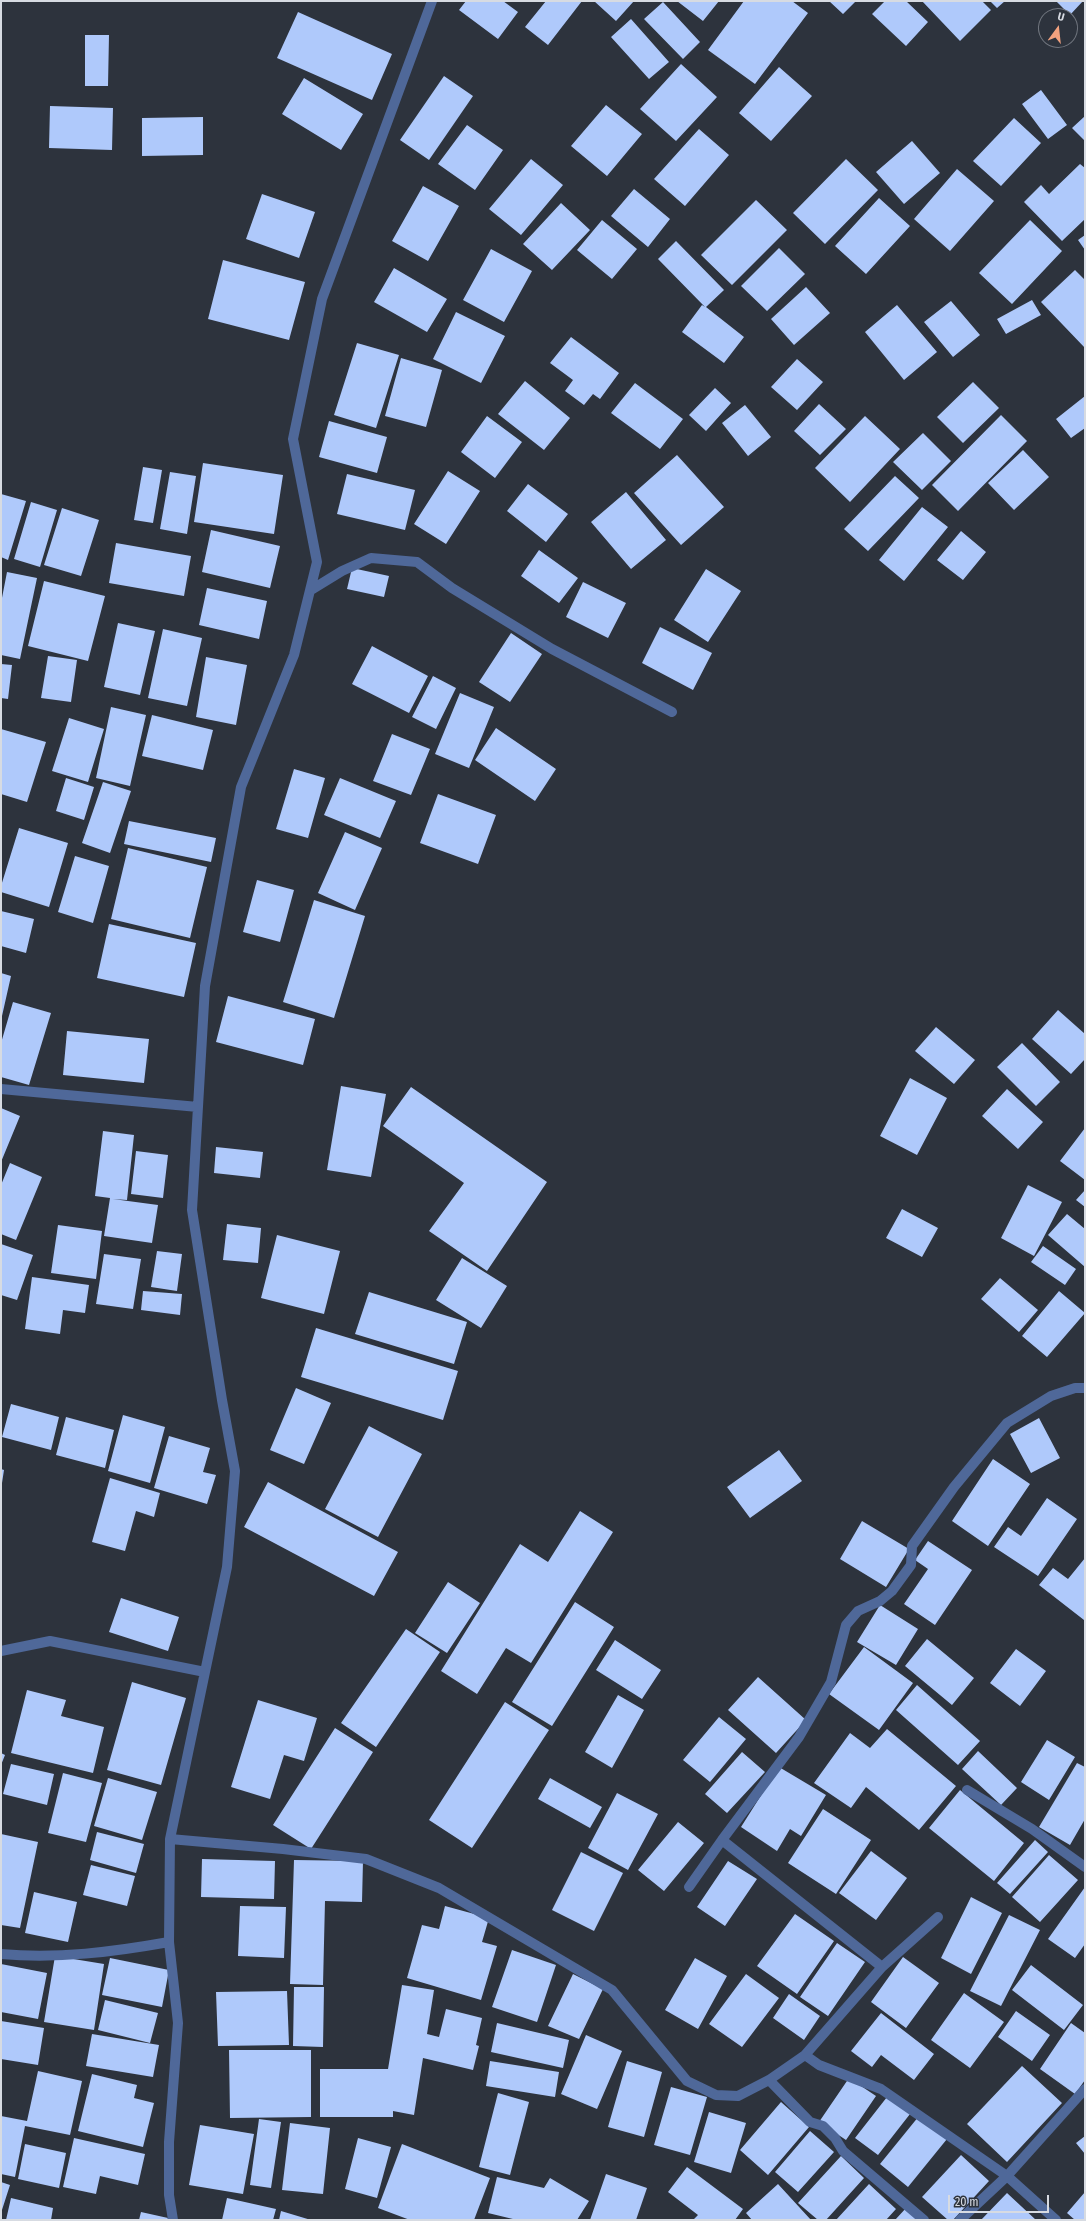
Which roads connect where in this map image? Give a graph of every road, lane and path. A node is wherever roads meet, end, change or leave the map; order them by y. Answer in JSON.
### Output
{"nodes":[{"id":1,"x":432,"y":1,"type":"edge"},
{"id":2,"x":311,"y":590,"type":"junction"},
{"id":3,"x":672,"y":712,"type":"dead end"},
{"id":4,"x":1,"y":1089,"type":"edge"},
{"id":5,"x":198,"y":1107,"type":"junction"},
{"id":6,"x":1085,"y":1388,"type":"edge"},
{"id":7,"x":1,"y":1651,"type":"edge"},
{"id":8,"x":205,"y":1672,"type":"junction"},
{"id":9,"x":967,"y":1790,"type":"dead end"},
{"id":10,"x":170,"y":1839,"type":"junction"},
{"id":11,"x":722,"y":1840,"type":"junction"},
{"id":12,"x":1085,"y":1867,"type":"edge"},
{"id":13,"x":689,"y":1887,"type":"dead end"},
{"id":14,"x":938,"y":1917,"type":"dead end"},
{"id":15,"x":169,"y":1942,"type":"junction"},
{"id":16,"x":1,"y":1954,"type":"edge"},
{"id":17,"x":882,"y":1967,"type":"junction"},
{"id":18,"x":806,"y":2055,"type":"junction"},
{"id":19,"x":770,"y":2080,"type":"junction"},
{"id":20,"x":1085,"y":2089,"type":"edge"},
{"id":21,"x":1007,"y":2176,"type":"junction"},
{"id":22,"x":173,"y":2220,"type":"edge"},
{"id":23,"x":924,"y":2220,"type":"edge"},
{"id":24,"x":960,"y":2220,"type":"edge"},
{"id":25,"x":1056,"y":2220,"type":"edge"}],
"edges":[{"from":1,"to":2,"type":"street"},
{"from":2,"to":3,"type":"street"},
{"from":2,"to":5,"type":"street"},
{"from":4,"to":5,"type":"street"},
{"from":5,"to":8,"type":"street"},
{"from":6,"to":11,"type":"street"},
{"from":7,"to":8,"type":"street"},
{"from":8,"to":10,"type":"street"},
{"from":9,"to":12,"type":"street"},
{"from":10,"to":15,"type":"street"},
{"from":10,"to":19,"type":"street"},
{"from":11,"to":13,"type":"street"},
{"from":11,"to":17,"type":"street"},
{"from":14,"to":17,"type":"street"},
{"from":15,"to":16,"type":"street"},
{"from":15,"to":22,"type":"street"},
{"from":17,"to":18,"type":"street"},
{"from":18,"to":19,"type":"street"},
{"from":18,"to":21,"type":"street"},
{"from":19,"to":23,"type":"street"},
{"from":20,"to":21,"type":"street"},
{"from":21,"to":24,"type":"street"},
{"from":21,"to":25,"type":"street"}]}
